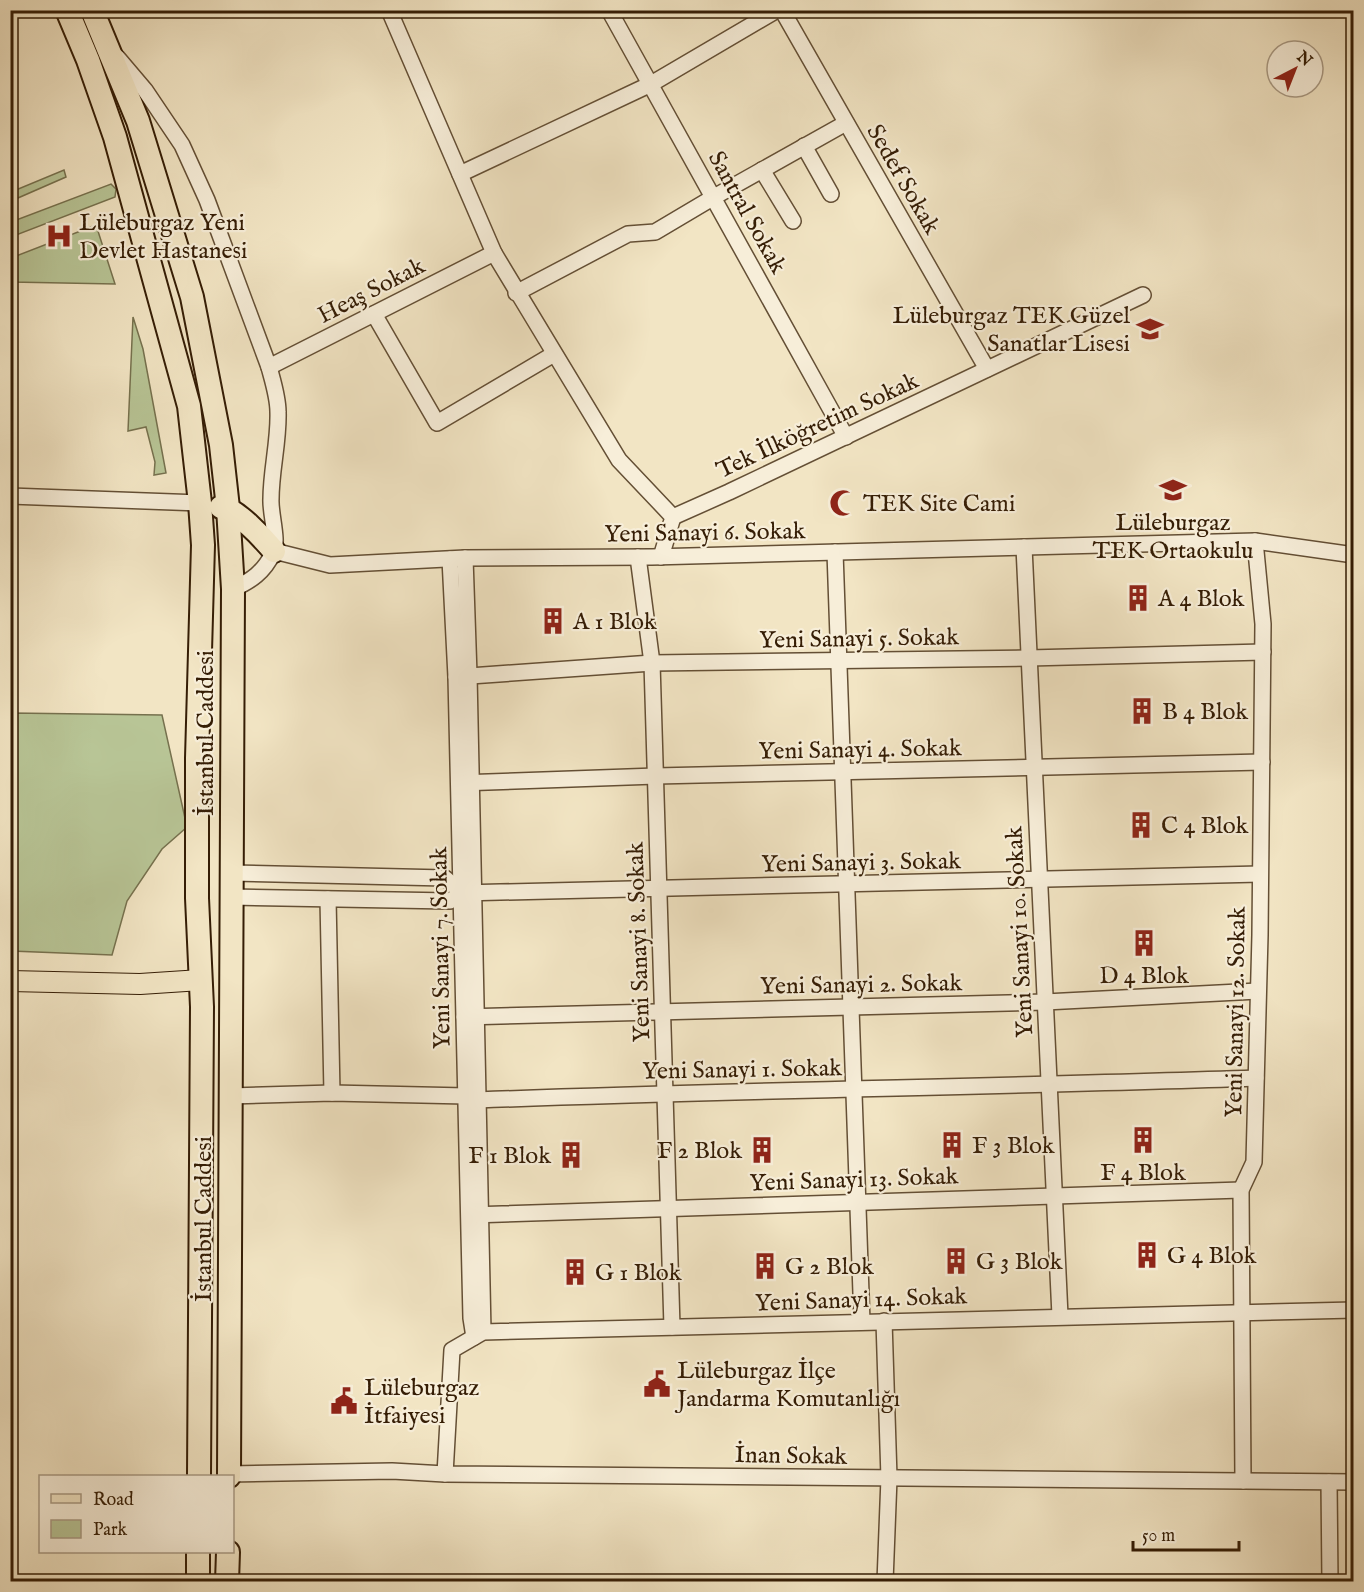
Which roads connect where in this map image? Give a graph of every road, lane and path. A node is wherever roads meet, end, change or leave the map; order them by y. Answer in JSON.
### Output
{"nodes":[{"id":1,"x":67,"y":10,"type":"edge"},
{"id":2,"x":92,"y":10,"type":"edge"},
{"id":3,"x":389,"y":10,"type":"edge"},
{"id":4,"x":609,"y":10,"type":"edge"},
{"id":5,"x":777,"y":10,"type":"edge"},
{"id":6,"x":782,"y":10,"type":"edge"},
{"id":7,"x":106,"y":44,"type":"junction"},
{"id":8,"x":651,"y":84,"type":"junction"},
{"id":9,"x":846,"y":123,"type":"junction"},
{"id":10,"x":804,"y":146,"type":"junction"},
{"id":11,"x":762,"y":170,"type":"junction"},
{"id":12,"x":460,"y":174,"type":"junction"},
{"id":13,"x":831,"y":194,"type":"dead end"},
{"id":14,"x":714,"y":197,"type":"junction"},
{"id":15,"x":793,"y":221,"type":"dead end"},
{"id":16,"x":494,"y":253,"type":"junction"},
{"id":17,"x":516,"y":293,"type":"junction"},
{"id":18,"x":1143,"y":295,"type":"dead end"},
{"id":19,"x":374,"y":314,"type":"junction"},
{"id":20,"x":554,"y":354,"type":"junction"},
{"id":21,"x":269,"y":367,"type":"junction"},
{"id":22,"x":987,"y":369,"type":"junction"},
{"id":23,"x":846,"y":436,"type":"junction"},
{"id":24,"x":10,"y":496,"type":"edge"},
{"id":25,"x":200,"y":503,"type":"junction"},
{"id":26,"x":228,"y":508,"type":"junction"},
{"id":27,"x":672,"y":517,"type":"junction"},
{"id":28,"x":1255,"y":541,"type":"junction"},
{"id":29,"x":1024,"y":547,"type":"junction"},
{"id":30,"x":274,"y":551,"type":"junction"},
{"id":31,"x":834,"y":552,"type":"junction"},
{"id":32,"x":1353,"y":555,"type":"edge"},
{"id":33,"x":638,"y":557,"type":"junction"},
{"id":34,"x":661,"y":557,"type":"junction"},
{"id":35,"x":457,"y":559,"type":"junction"},
{"id":36,"x":233,"y":589,"type":"junction"},
{"id":37,"x":1263,"y":651,"type":"junction"},
{"id":38,"x":1029,"y":658,"type":"junction"},
{"id":39,"x":838,"y":660,"type":"junction"},
{"id":40,"x":652,"y":663,"type":"junction"},
{"id":41,"x":463,"y":676,"type":"junction"},
{"id":42,"x":1262,"y":762,"type":"junction"},
{"id":43,"x":1034,"y":768,"type":"junction"},
{"id":44,"x":843,"y":772,"type":"junction"},
{"id":45,"x":656,"y":776,"type":"junction"},
{"id":46,"x":465,"y":783,"type":"junction"},
{"id":47,"x":198,"y":873,"type":"junction"},
{"id":48,"x":231,"y":873,"type":"junction"},
{"id":49,"x":1260,"y":874,"type":"junction"},
{"id":50,"x":1039,"y":881,"type":"junction"},
{"id":51,"x":847,"y":885,"type":"junction"},
{"id":52,"x":659,"y":889,"type":"junction"},
{"id":53,"x":468,"y":893,"type":"junction"},
{"id":54,"x":231,"y":897,"type":"junction"},
{"id":55,"x":197,"y":898,"type":"junction"},
{"id":56,"x":328,"y":899,"type":"junction"},
{"id":57,"x":201,"y":980,"type":"junction"},
{"id":58,"x":10,"y":981,"type":"edge"},
{"id":59,"x":1258,"y":991,"type":"junction"},
{"id":60,"x":1045,"y":1002,"type":"junction"},
{"id":61,"x":851,"y":1006,"type":"junction"},
{"id":62,"x":663,"y":1011,"type":"junction"},
{"id":63,"x":470,"y":1018,"type":"junction"},
{"id":64,"x":1256,"y":1078,"type":"junction"},
{"id":65,"x":1049,"y":1085,"type":"junction"},
{"id":66,"x":854,"y":1089,"type":"junction"},
{"id":67,"x":332,"y":1093,"type":"junction"},
{"id":68,"x":665,"y":1093,"type":"junction"},
{"id":69,"x":230,"y":1096,"type":"junction"},
{"id":70,"x":472,"y":1098,"type":"junction"},
{"id":71,"x":1242,"y":1190,"type":"junction"},
{"id":72,"x":1054,"y":1196,"type":"junction"},
{"id":73,"x":858,"y":1202,"type":"junction"},
{"id":74,"x":669,"y":1207,"type":"junction"},
{"id":75,"x":475,"y":1215,"type":"junction"},
{"id":76,"x":1353,"y":1310,"type":"edge"},
{"id":77,"x":1241,"y":1313,"type":"junction"},
{"id":78,"x":1060,"y":1316,"type":"junction"},
{"id":79,"x":884,"y":1321,"type":"junction"},
{"id":80,"x":862,"y":1322,"type":"junction"},
{"id":81,"x":672,"y":1327,"type":"junction"},
{"id":82,"x":479,"y":1334,"type":"junction"},
{"id":83,"x":445,"y":1474,"type":"junction"},
{"id":84,"x":199,"y":1475,"type":"edge"},
{"id":85,"x":229,"y":1475,"type":"edge"},
{"id":86,"x":889,"y":1478,"type":"junction"},
{"id":87,"x":1243,"y":1481,"type":"junction"},
{"id":88,"x":1329,"y":1482,"type":"junction"},
{"id":89,"x":1353,"y":1482,"type":"edge"},
{"id":90,"x":198,"y":1553,"type":"edge"},
{"id":91,"x":228,"y":1553,"type":"edge"},
{"id":92,"x":198,"y":1581,"type":"edge"},
{"id":93,"x":227,"y":1581,"type":"edge"},
{"id":94,"x":885,"y":1581,"type":"edge"},
{"id":95,"x":1330,"y":1581,"type":"edge"}],
"edges":[{"from":1,"to":25,"type":"highway","name":"İstanbul Caddesi"},
{"from":2,"to":7,"type":"highway","name":"İstanbul Caddesi"},
{"from":3,"to":12,"type":"street"},
{"from":4,"to":8,"type":"street","name":"Santral Sokak"},
{"from":5,"to":8,"type":"street"},
{"from":6,"to":9,"type":"street","name":"Sedef Sokak"},
{"from":7,"to":21,"type":"street"},
{"from":7,"to":26,"type":"highway","name":"İstanbul Caddesi"},
{"from":8,"to":12,"type":"street"},
{"from":8,"to":14,"type":"street","name":"Santral Sokak"},
{"from":9,"to":10,"type":"street"},
{"from":9,"to":22,"type":"street","name":"Sedef Sokak"},
{"from":10,"to":11,"type":"street"},
{"from":10,"to":13,"type":"street"},
{"from":11,"to":14,"type":"street"},
{"from":11,"to":15,"type":"street"},
{"from":12,"to":16,"type":"street"},
{"from":14,"to":17,"type":"street"},
{"from":14,"to":23,"type":"street","name":"Santral Sokak"},
{"from":16,"to":17,"type":"street"},
{"from":16,"to":19,"type":"street","name":"Heaş Sokak"},
{"from":17,"to":20,"type":"street"},
{"from":18,"to":22,"type":"street","name":"Tek İlköğretim Sokak"},
{"from":19,"to":20,"type":"street"},
{"from":19,"to":21,"type":"street","name":"Heaş Sokak"},
{"from":20,"to":27,"type":"street"},
{"from":21,"to":30,"type":"street"},
{"from":22,"to":23,"type":"street","name":"Tek İlköğretim Sokak"},
{"from":23,"to":27,"type":"street","name":"Tek İlköğretim Sokak"},
{"from":24,"to":25,"type":"street"},
{"from":25,"to":26,"type":"highway"},
{"from":25,"to":47,"type":"highway","name":"İstanbul Caddesi"},
{"from":26,"to":30,"type":"highway"},
{"from":26,"to":36,"type":"highway","name":"İstanbul Caddesi"},
{"from":27,"to":34,"type":"street"},
{"from":28,"to":29,"type":"street","name":"Yeni Sanayi 6. Sokak"},
{"from":28,"to":32,"type":"street","name":"Yeni Sanayi 6. Sokak"},
{"from":28,"to":37,"type":"street","name":"Yeni Sanayi 12. Sokak"},
{"from":29,"to":31,"type":"street","name":"Yeni Sanayi 6. Sokak"},
{"from":29,"to":38,"type":"street","name":"Yeni Sanayi 10. Sokak"},
{"from":30,"to":35,"type":"street","name":"Yeni Sanayi 6. Sokak"},
{"from":30,"to":36,"type":"street"},
{"from":31,"to":34,"type":"street","name":"Yeni Sanayi 6. Sokak"},
{"from":31,"to":39,"type":"street"},
{"from":33,"to":34,"type":"street","name":"Yeni Sanayi 6. Sokak"},
{"from":33,"to":35,"type":"street","name":"Yeni Sanayi 6. Sokak"},
{"from":33,"to":40,"type":"street","name":"Yeni Sanayi 8. Sokak"},
{"from":35,"to":41,"type":"street","name":"Yeni Sanayi 7. Sokak"},
{"from":36,"to":48,"type":"highway","name":"İstanbul Caddesi"},
{"from":37,"to":38,"type":"street","name":"Yeni Sanayi 5. Sokak"},
{"from":37,"to":42,"type":"street","name":"Yeni Sanayi 12. Sokak"},
{"from":38,"to":39,"type":"street","name":"Yeni Sanayi 5. Sokak"},
{"from":38,"to":43,"type":"street","name":"Yeni Sanayi 10. Sokak"},
{"from":39,"to":40,"type":"street","name":"Yeni Sanayi 5. Sokak"},
{"from":39,"to":44,"type":"street"},
{"from":40,"to":41,"type":"street","name":"Yeni Sanayi 5. Sokak"},
{"from":40,"to":45,"type":"street","name":"Yeni Sanayi 8. Sokak"},
{"from":41,"to":46,"type":"street","name":"Yeni Sanayi 7. Sokak"},
{"from":42,"to":43,"type":"street","name":"Yeni Sanayi 4. Sokak"},
{"from":42,"to":49,"type":"street","name":"Yeni Sanayi 12. Sokak"},
{"from":43,"to":44,"type":"street","name":"Yeni Sanayi 4. Sokak"},
{"from":43,"to":50,"type":"street","name":"Yeni Sanayi 10. Sokak"},
{"from":44,"to":45,"type":"street","name":"Yeni Sanayi 4. Sokak"},
{"from":44,"to":51,"type":"street"},
{"from":45,"to":46,"type":"street","name":"Yeni Sanayi 4. Sokak"},
{"from":45,"to":52,"type":"street","name":"Yeni Sanayi 8. Sokak"},
{"from":46,"to":53,"type":"street","name":"Yeni Sanayi 7. Sokak"},
{"from":47,"to":48,"type":"highway"},
{"from":47,"to":55,"type":"highway","name":"İstanbul Caddesi"},
{"from":48,"to":53,"type":"street"},
{"from":48,"to":54,"type":"highway","name":"İstanbul Caddesi"},
{"from":49,"to":50,"type":"street","name":"Yeni Sanayi 3. Sokak"},
{"from":49,"to":59,"type":"street","name":"Yeni Sanayi 12. Sokak"},
{"from":50,"to":51,"type":"street","name":"Yeni Sanayi 3. Sokak"},
{"from":50,"to":60,"type":"street","name":"Yeni Sanayi 10. Sokak"},
{"from":51,"to":52,"type":"street","name":"Yeni Sanayi 3. Sokak"},
{"from":51,"to":61,"type":"street"},
{"from":52,"to":53,"type":"street","name":"Yeni Sanayi 3. Sokak"},
{"from":52,"to":62,"type":"street","name":"Yeni Sanayi 8. Sokak"},
{"from":53,"to":56,"type":"street","name":"Yeni Sanayi 3. Sokak"},
{"from":53,"to":63,"type":"street","name":"Yeni Sanayi 7. Sokak"},
{"from":54,"to":55,"type":"highway"},
{"from":54,"to":56,"type":"street","name":"Yeni Sanayi 3. Sokak"},
{"from":54,"to":69,"type":"highway","name":"İstanbul Caddesi"},
{"from":55,"to":57,"type":"highway","name":"İstanbul Caddesi"},
{"from":56,"to":67,"type":"street"},
{"from":57,"to":58,"type":"main road"},
{"from":57,"to":84,"type":"highway","name":"İstanbul Caddesi"},
{"from":59,"to":60,"type":"street","name":"Yeni Sanayi 2. Sokak"},
{"from":59,"to":64,"type":"street","name":"Yeni Sanayi 12. Sokak"},
{"from":60,"to":61,"type":"street","name":"Yeni Sanayi 2. Sokak"},
{"from":60,"to":65,"type":"street","name":"Yeni Sanayi 10. Sokak"},
{"from":61,"to":62,"type":"street","name":"Yeni Sanayi 2. Sokak"},
{"from":61,"to":66,"type":"street"},
{"from":62,"to":63,"type":"street","name":"Yeni Sanayi 2. Sokak"},
{"from":62,"to":68,"type":"street","name":"Yeni Sanayi 8. Sokak"},
{"from":63,"to":70,"type":"street","name":"Yeni Sanayi 7. Sokak"},
{"from":64,"to":65,"type":"street","name":"Yeni Sanayi 1. Sokak"},
{"from":64,"to":71,"type":"street","name":"Yeni Sanayi 12. Sokak"},
{"from":65,"to":66,"type":"street","name":"Yeni Sanayi 1. Sokak"},
{"from":65,"to":72,"type":"street","name":"Yeni Sanayi 10. Sokak"},
{"from":66,"to":68,"type":"street","name":"Yeni Sanayi 1. Sokak"},
{"from":66,"to":73,"type":"street"},
{"from":67,"to":69,"type":"street","name":"Yeni Sanayi 1. Sokak"},
{"from":67,"to":70,"type":"street","name":"Yeni Sanayi 1. Sokak"},
{"from":68,"to":70,"type":"street","name":"Yeni Sanayi 1. Sokak"},
{"from":68,"to":74,"type":"street","name":"Yeni Sanayi 8. Sokak"},
{"from":69,"to":85,"type":"highway","name":"İstanbul Caddesi"},
{"from":70,"to":75,"type":"street","name":"Yeni Sanayi 7. Sokak"},
{"from":71,"to":72,"type":"street","name":"Yeni Sanayi 13. Sokak"},
{"from":71,"to":77,"type":"street","name":"Yeni Sanayi 12. Sokak"},
{"from":72,"to":73,"type":"street","name":"Yeni Sanayi 13. Sokak"},
{"from":72,"to":78,"type":"street","name":"Yeni Sanayi 10. Sokak"},
{"from":73,"to":74,"type":"street","name":"Yeni Sanayi 13. Sokak"},
{"from":73,"to":80,"type":"street"},
{"from":74,"to":75,"type":"street","name":"Yeni Sanayi 13. Sokak"},
{"from":74,"to":81,"type":"street","name":"Yeni Sanayi 8. Sokak"},
{"from":75,"to":82,"type":"street","name":"Yeni Sanayi 7. Sokak"},
{"from":76,"to":77,"type":"street","name":"Yeni Sanayi 14. Sokak"},
{"from":77,"to":78,"type":"street","name":"Yeni Sanayi 14. Sokak"},
{"from":77,"to":87,"type":"street","name":"Yeni Sanayi 12. Sokak"},
{"from":78,"to":79,"type":"street","name":"Yeni Sanayi 14. Sokak"},
{"from":79,"to":80,"type":"street","name":"Yeni Sanayi 14. Sokak"},
{"from":79,"to":86,"type":"street"},
{"from":80,"to":81,"type":"street","name":"Yeni Sanayi 14. Sokak"},
{"from":81,"to":82,"type":"street","name":"Yeni Sanayi 14. Sokak"},
{"from":82,"to":83,"type":"street"},
{"from":83,"to":85,"type":"street","name":"İnan Sokak"},
{"from":83,"to":86,"type":"street","name":"İnan Sokak"},
{"from":86,"to":87,"type":"street","name":"İnan Sokak"},
{"from":86,"to":94,"type":"street"},
{"from":87,"to":88,"type":"street","name":"İnan Sokak"},
{"from":88,"to":89,"type":"street","name":"İnan Sokak"},
{"from":88,"to":95,"type":"street"},
{"from":90,"to":92,"type":"highway"},
{"from":91,"to":93,"type":"highway"}]}
